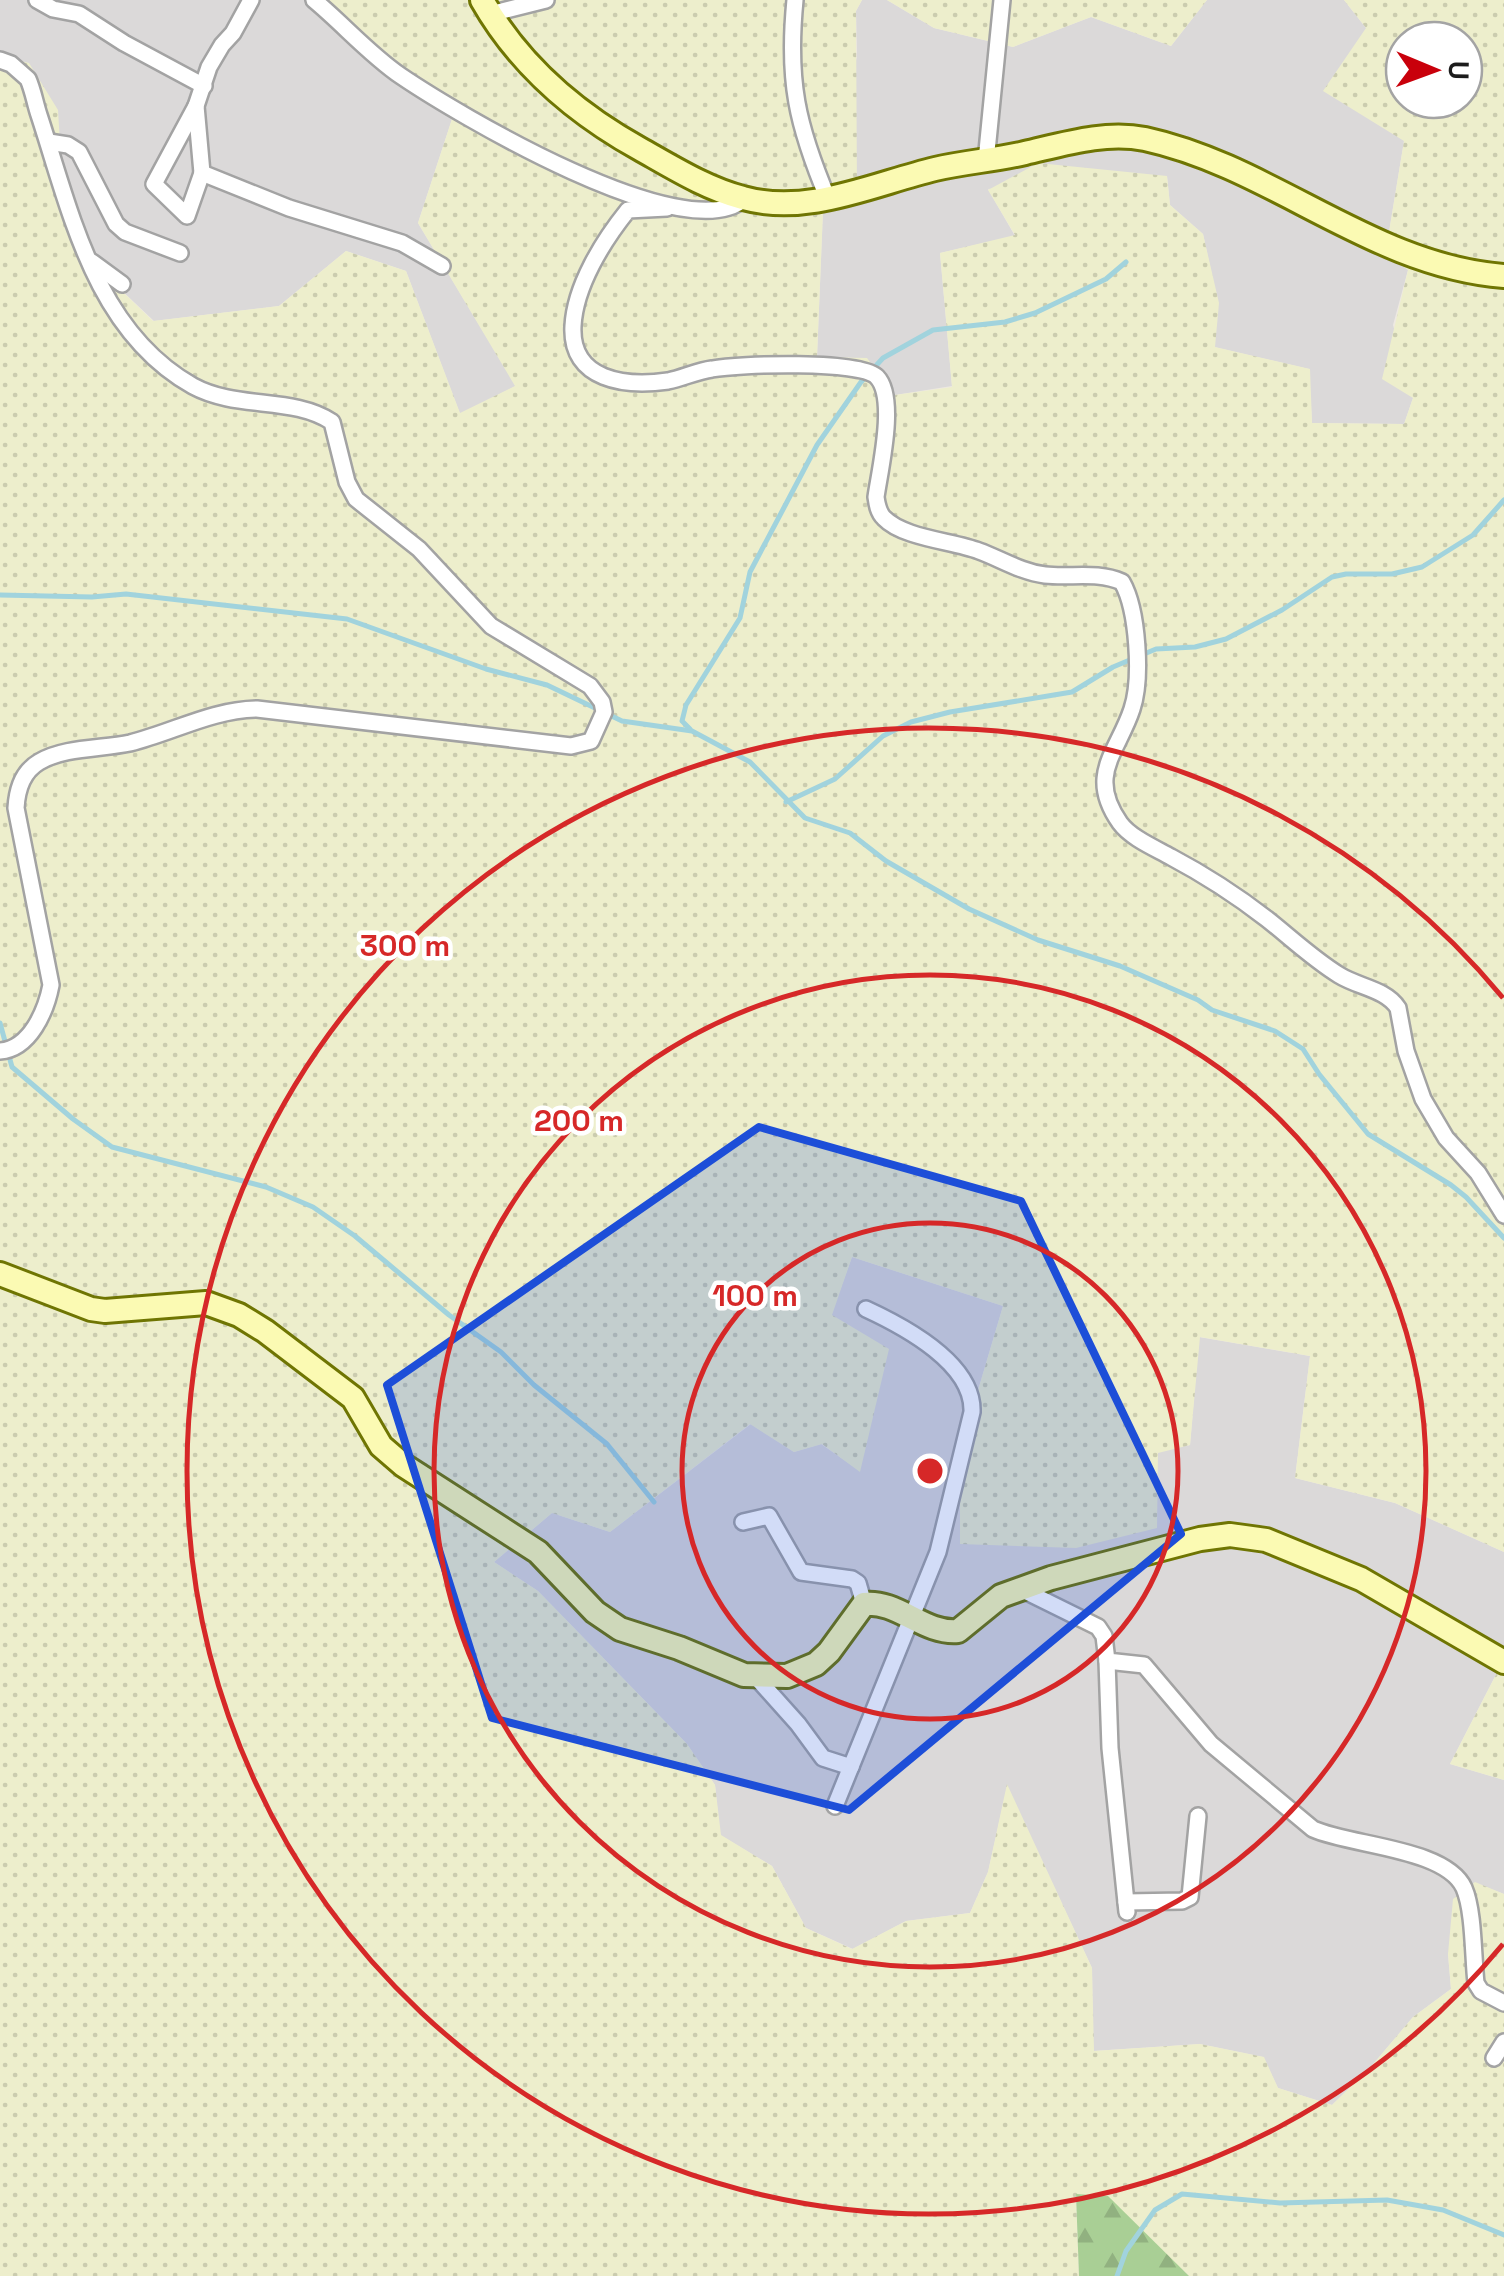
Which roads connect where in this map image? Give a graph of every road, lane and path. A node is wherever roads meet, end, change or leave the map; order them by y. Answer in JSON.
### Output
{"nodes":[{"id":1,"x":37,"y":0,"type":"edge"},
{"id":2,"x":251,"y":0,"type":"edge"},
{"id":3,"x":314,"y":0,"type":"edge"},
{"id":4,"x":546,"y":0,"type":"edge"},
{"id":5,"x":796,"y":0,"type":"edge"},
{"id":6,"x":1002,"y":0,"type":"edge"},
{"id":7,"x":486,"y":7,"type":"edge"},
{"id":8,"x":0,"y":60,"type":"edge"},
{"id":9,"x":204,"y":86,"type":"junction"},
{"id":10,"x":196,"y":106,"type":"junction"},
{"id":11,"x":49,"y":142,"type":"junction"},
{"id":12,"x":986,"y":161,"type":"junction"},
{"id":13,"x":202,"y":172,"type":"junction"},
{"id":14,"x":744,"y":199,"type":"junction"},
{"id":15,"x":828,"y":200,"type":"junction"},
{"id":16,"x":667,"y":208,"type":"junction"},
{"id":17,"x":180,"y":253,"type":"dead end"},
{"id":18,"x":84,"y":256,"type":"junction"},
{"id":19,"x":442,"y":266,"type":"dead end"},
{"id":20,"x":1504,"y":276,"type":"edge"},
{"id":21,"x":122,"y":284,"type":"dead end"},
{"id":22,"x":0,"y":1051,"type":"edge"},
{"id":23,"x":1504,"y":1215,"type":"edge"},
{"id":24,"x":0,"y":1274,"type":"edge"},
{"id":25,"x":866,"y":1309,"type":"dead end"},
{"id":26,"x":742,"y":1522,"type":"dead end"},
{"id":27,"x":1022,"y":1589,"type":"junction"},
{"id":28,"x":864,"y":1604,"type":"junction"},
{"id":29,"x":911,"y":1620,"type":"junction"},
{"id":30,"x":1107,"y":1661,"type":"junction"},
{"id":31,"x":1504,"y":1662,"type":"edge"},
{"id":32,"x":755,"y":1676,"type":"junction"},
{"id":33,"x":851,"y":1767,"type":"junction"},
{"id":34,"x":836,"y":1806,"type":"dead end"},
{"id":35,"x":1198,"y":1816,"type":"dead end"},
{"id":36,"x":1504,"y":2003,"type":"edge"},
{"id":37,"x":1504,"y":2042,"type":"edge"},
{"id":38,"x":1494,"y":2058,"type":"dead end"}],
"edges":[{"from":1,"to":9,"type":"street"},
{"from":2,"to":9,"type":"street"},
{"from":3,"to":16,"type":"street"},
{"from":4,"to":7,"type":"street"},
{"from":5,"to":15,"type":"street"},
{"from":6,"to":12,"type":"street"},
{"from":7,"to":14,"type":"street"},
{"from":8,"to":11,"type":"street"},
{"from":9,"to":10,"type":"street"},
{"from":10,"to":13,"type":"street"},
{"from":10,"to":13,"type":"street"},
{"from":11,"to":17,"type":"street"},
{"from":11,"to":18,"type":"street"},
{"from":12,"to":15,"type":"street"},
{"from":12,"to":20,"type":"street"},
{"from":13,"to":19,"type":"street"},
{"from":14,"to":15,"type":"street"},
{"from":14,"to":16,"type":"street"},
{"from":16,"to":23,"type":"street"},
{"from":18,"to":21,"type":"street"},
{"from":18,"to":22,"type":"street"},
{"from":24,"to":32,"type":"street"},
{"from":25,"to":29,"type":"street"},
{"from":26,"to":28,"type":"street"},
{"from":27,"to":29,"type":"street"},
{"from":27,"to":30,"type":"street"},
{"from":27,"to":31,"type":"street"},
{"from":28,"to":29,"type":"street"},
{"from":28,"to":32,"type":"street"},
{"from":29,"to":33,"type":"street"},
{"from":30,"to":35,"type":"street"},
{"from":30,"to":36,"type":"street"},
{"from":32,"to":33,"type":"street"},
{"from":33,"to":34,"type":"street"},
{"from":37,"to":38,"type":"street"}]}
